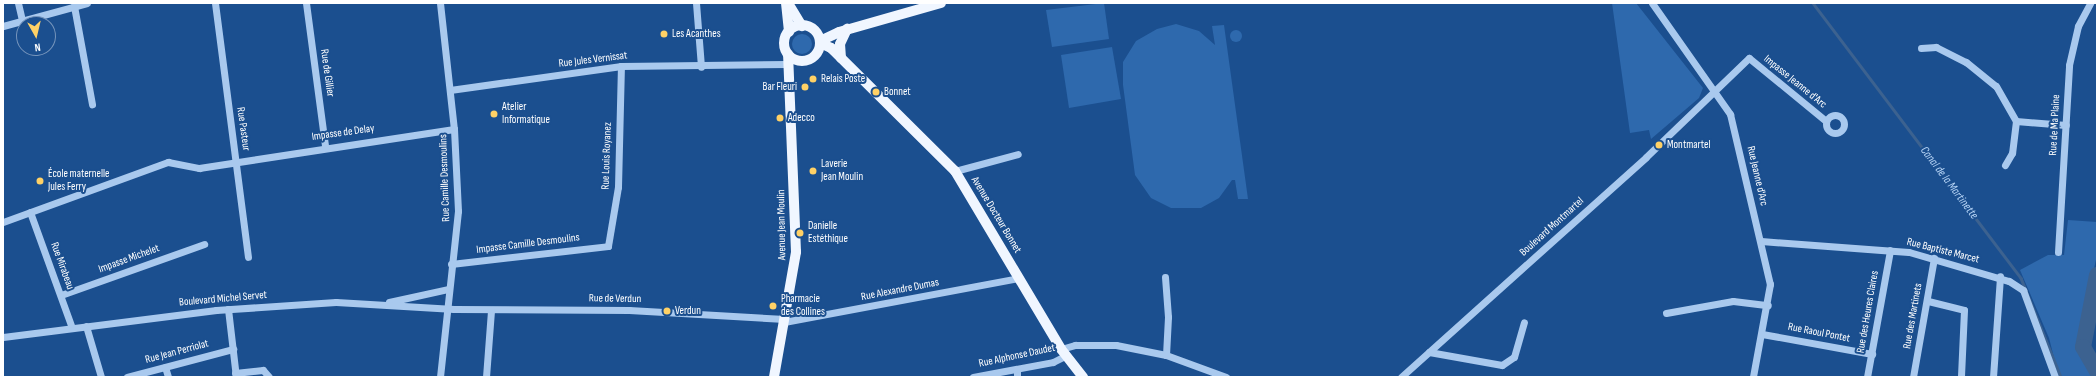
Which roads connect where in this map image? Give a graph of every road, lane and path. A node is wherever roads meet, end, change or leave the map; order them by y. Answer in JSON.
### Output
{"nodes":[{"id":1,"x":18,"y":3,"type":"edge"},
{"id":2,"x":87,"y":3,"type":"edge"},
{"id":3,"x":215,"y":3,"type":"edge"},
{"id":4,"x":306,"y":3,"type":"edge"},
{"id":5,"x":440,"y":3,"type":"edge"},
{"id":6,"x":696,"y":3,"type":"edge"},
{"id":7,"x":787,"y":3,"type":"edge"},
{"id":8,"x":940,"y":3,"type":"edge"},
{"id":9,"x":1652,"y":3,"type":"edge"},
{"id":10,"x":2090,"y":3,"type":"edge"},
{"id":11,"x":74,"y":6,"type":"junction"},
{"id":12,"x":21,"y":16,"type":"edge"},
{"id":13,"x":37,"y":16,"type":"edge"},
{"id":14,"x":16,"y":22,"type":"edge"},
{"id":15,"x":3,"y":26,"type":"edge"},
{"id":16,"x":802,"y":26,"type":"junction"},
{"id":17,"x":813,"y":29,"type":"junction"},
{"id":18,"x":843,"y":30,"type":"junction"},
{"id":19,"x":789,"y":32,"type":"junction"},
{"id":20,"x":820,"y":42,"type":"junction"},
{"id":21,"x":1921,"y":48,"type":"dead end"},
{"id":22,"x":815,"y":56,"type":"junction"},
{"id":23,"x":841,"y":58,"type":"junction"},
{"id":24,"x":798,"y":61,"type":"junction"},
{"id":25,"x":788,"y":63,"type":"junction"},
{"id":26,"x":621,"y":66,"type":"junction"},
{"id":27,"x":701,"y":67,"type":"junction"},
{"id":28,"x":450,"y":90,"type":"junction"},
{"id":29,"x":1716,"y":91,"type":"junction"},
{"id":30,"x":92,"y":104,"type":"dead end"},
{"id":31,"x":1826,"y":121,"type":"dead end"},
{"id":32,"x":2016,"y":121,"type":"junction"},
{"id":33,"x":2066,"y":124,"type":"junction"},
{"id":34,"x":454,"y":129,"type":"junction"},
{"id":35,"x":326,"y":146,"type":"junction"},
{"id":36,"x":1018,"y":154,"type":"dead end"},
{"id":37,"x":236,"y":163,"type":"junction"},
{"id":38,"x":2005,"y":165,"type":"dead end"},
{"id":39,"x":955,"y":171,"type":"junction"},
{"id":40,"x":30,"y":212,"type":"junction"},
{"id":41,"x":3,"y":222,"type":"edge"},
{"id":42,"x":1761,"y":241,"type":"junction"},
{"id":43,"x":204,"y":244,"type":"dead end"},
{"id":44,"x":608,"y":246,"type":"joint"},
{"id":45,"x":1890,"y":250,"type":"junction"},
{"id":46,"x":2058,"y":252,"type":"dead end"},
{"id":47,"x":248,"y":257,"type":"dead end"},
{"id":48,"x":1934,"y":258,"type":"junction"},
{"id":49,"x":451,"y":264,"type":"junction"},
{"id":50,"x":2000,"y":276,"type":"junction"},
{"id":51,"x":1165,"y":277,"type":"dead end"},
{"id":52,"x":1020,"y":278,"type":"junction"},
{"id":53,"x":448,"y":289,"type":"junction"},
{"id":54,"x":61,"y":295,"type":"junction"},
{"id":55,"x":1928,"y":301,"type":"junction"},
{"id":56,"x":386,"y":303,"type":"junction"},
{"id":57,"x":1768,"y":305,"type":"junction"},
{"id":58,"x":446,"y":308,"type":"junction"},
{"id":59,"x":228,"y":309,"type":"junction"},
{"id":60,"x":491,"y":310,"type":"junction"},
{"id":61,"x":1666,"y":313,"type":"dead end"},
{"id":62,"x":784,"y":321,"type":"junction"},
{"id":63,"x":1524,"y":322,"type":"dead end"},
{"id":64,"x":86,"y":326,"type":"junction"},
{"id":65,"x":72,"y":328,"type":"junction"},
{"id":66,"x":1762,"y":334,"type":"junction"},
{"id":67,"x":3,"y":337,"type":"edge"},
{"id":68,"x":233,"y":350,"type":"junction"},
{"id":69,"x":1429,"y":352,"type":"junction"},
{"id":70,"x":1063,"y":353,"type":"junction"},
{"id":71,"x":1166,"y":354,"type":"junction"},
{"id":72,"x":1872,"y":354,"type":"junction"},
{"id":73,"x":165,"y":367,"type":"junction"},
{"id":74,"x":1017,"y":369,"type":"junction"},
{"id":75,"x":236,"y":375,"type":"edge"},
{"id":76,"x":101,"y":377,"type":"edge"},
{"id":77,"x":128,"y":377,"type":"edge"},
{"id":78,"x":168,"y":377,"type":"edge"},
{"id":79,"x":269,"y":377,"type":"edge"},
{"id":80,"x":440,"y":377,"type":"edge"},
{"id":81,"x":486,"y":377,"type":"edge"},
{"id":82,"x":774,"y":377,"type":"edge"},
{"id":83,"x":976,"y":377,"type":"edge"},
{"id":84,"x":1017,"y":377,"type":"edge"},
{"id":85,"x":1082,"y":377,"type":"edge"},
{"id":86,"x":1226,"y":377,"type":"edge"},
{"id":87,"x":1401,"y":377,"type":"edge"},
{"id":88,"x":1753,"y":377,"type":"edge"},
{"id":89,"x":1867,"y":377,"type":"edge"},
{"id":90,"x":1913,"y":377,"type":"edge"},
{"id":91,"x":1961,"y":377,"type":"edge"},
{"id":92,"x":1993,"y":377,"type":"edge"},
{"id":93,"x":2054,"y":377,"type":"edge"}],
"edges":[{"from":1,"to":12,"type":"street"},
{"from":2,"to":11,"type":"street"},
{"from":3,"to":37,"type":"street","name":"Rue Pasteur"},
{"from":4,"to":35,"type":"street","name":"Rue de Gillier"},
{"from":5,"to":28,"type":"street","name":"Rue Camille Desmoulins"},
{"from":6,"to":27,"type":"street"},
{"from":7,"to":16,"type":"main road"},
{"from":7,"to":19,"type":"main road","name":"Avenue Jean Moulin"},
{"from":8,"to":18,"type":"main road"},
{"from":9,"to":29,"type":"street","name":"Rue Jeanne d'Arc"},
{"from":10,"to":33,"type":"street","name":"Rue de Ma Plaine"},
{"from":11,"to":13,"type":"street"},
{"from":11,"to":30,"type":"street"},
{"from":14,"to":15,"type":"street"},
{"from":16,"to":17,"type":"main road"},
{"from":16,"to":19,"type":"main road"},
{"from":17,"to":18,"type":"main road"},
{"from":17,"to":20,"type":"main road"},
{"from":18,"to":20,"type":"main road"},
{"from":18,"to":23,"type":"main road"},
{"from":19,"to":25,"type":"main road","name":"Avenue Jean Moulin"},
{"from":20,"to":22,"type":"main road"},
{"from":20,"to":23,"type":"main road","name":"Avenue Docteur Bonnet"},
{"from":21,"to":32,"type":"street"},
{"from":22,"to":23,"type":"main road"},
{"from":22,"to":24,"type":"main road"},
{"from":23,"to":39,"type":"main road","name":"Avenue Docteur Bonnet"},
{"from":24,"to":25,"type":"main road"},
{"from":24,"to":25,"type":"main road"},
{"from":25,"to":27,"type":"street","name":"Rue Jules Vernissat"},
{"from":25,"to":62,"type":"main road","name":"Avenue Jean Moulin"},
{"from":26,"to":27,"type":"street","name":"Rue Jules Vernissat"},
{"from":26,"to":28,"type":"street","name":"Rue Jules Vernissat"},
{"from":26,"to":44,"type":"street","name":"Rue Louis Royanez"},
{"from":28,"to":34,"type":"street","name":"Rue Camille Desmoulins"},
{"from":29,"to":31,"type":"street","name":"Impasse Jeanne d'Arc"},
{"from":29,"to":42,"type":"street","name":"Rue Jeanne d'Arc"},
{"from":29,"to":69,"type":"street","name":"Boulevard Montmartel"},
{"from":32,"to":33,"type":"street"},
{"from":32,"to":38,"type":"street"},
{"from":33,"to":46,"type":"street","name":"Rue de Ma Plaine"},
{"from":34,"to":35,"type":"street","name":"Impasse de Delay"},
{"from":34,"to":49,"type":"street","name":"Rue Camille Desmoulins"},
{"from":35,"to":37,"type":"street","name":"Impasse de Delay"},
{"from":36,"to":39,"type":"street"},
{"from":37,"to":40,"type":"street","name":"Impasse de Delay"},
{"from":37,"to":47,"type":"street","name":"Rue Pasteur"},
{"from":39,"to":52,"type":"main road","name":"Avenue Docteur Bonnet"},
{"from":40,"to":41,"type":"street","name":"Impasse de Delay"},
{"from":40,"to":54,"type":"street","name":"Rue Mirabeau"},
{"from":42,"to":45,"type":"street","name":"Rue Baptiste Marcet"},
{"from":42,"to":57,"type":"street","name":"Rue Jeanne d'Arc"},
{"from":43,"to":54,"type":"street","name":"Impasse Michelet"},
{"from":44,"to":49,"type":"street","name":"Impasse Camille Desmoulins"},
{"from":45,"to":48,"type":"street","name":"Rue Baptiste Marcet"},
{"from":45,"to":72,"type":"street","name":"Rue des Heures Claires"},
{"from":48,"to":50,"type":"street","name":"Rue Baptiste Marcet"},
{"from":48,"to":55,"type":"street","name":"Rue des Martinets"},
{"from":49,"to":53,"type":"street","name":"Rue Camille Desmoulins"},
{"from":50,"to":92,"type":"street"},
{"from":50,"to":93,"type":"street","name":"Rue Baptiste Marcet"},
{"from":51,"to":71,"type":"street"},
{"from":52,"to":62,"type":"street","name":"Rue Alexandre Dumas"},
{"from":52,"to":70,"type":"main road","name":"Avenue Docteur Bonnet"},
{"from":53,"to":56,"type":"street"},
{"from":53,"to":58,"type":"street","name":"Rue Camille Desmoulins"},
{"from":54,"to":65,"type":"street","name":"Rue Mirabeau"},
{"from":55,"to":90,"type":"street","name":"Rue des Martinets"},
{"from":55,"to":91,"type":"street"},
{"from":56,"to":58,"type":"street","name":"Boulevard Michel Servet"},
{"from":56,"to":59,"type":"street","name":"Boulevard Michel Servet"},
{"from":57,"to":61,"type":"street"},
{"from":57,"to":66,"type":"street","name":"Rue Jeanne d'Arc"},
{"from":58,"to":60,"type":"street","name":"Rue de Verdun"},
{"from":58,"to":80,"type":"street","name":"Rue Camille Desmoulins"},
{"from":59,"to":64,"type":"street","name":"Boulevard Michel Servet"},
{"from":59,"to":68,"type":"street"},
{"from":60,"to":62,"type":"street","name":"Rue de Verdun"},
{"from":60,"to":81,"type":"street"},
{"from":62,"to":82,"type":"main road","name":"Avenue Jean Moulin"},
{"from":63,"to":69,"type":"street"},
{"from":64,"to":65,"type":"street","name":"Boulevard Michel Servet"},
{"from":64,"to":76,"type":"street"},
{"from":65,"to":67,"type":"street","name":"Boulevard Michel Servet"},
{"from":66,"to":72,"type":"street","name":"Rue Raoul Pontet"},
{"from":66,"to":88,"type":"street","name":"Rue Jeanne d'Arc"},
{"from":68,"to":73,"type":"street","name":"Rue Jean Perriolat"},
{"from":68,"to":75,"type":"street"},
{"from":69,"to":87,"type":"street","name":"Boulevard Montmartel"},
{"from":70,"to":71,"type":"street","name":"Rue Alphonse Daudet"},
{"from":70,"to":74,"type":"street","name":"Rue Alphonse Daudet"},
{"from":70,"to":85,"type":"main road","name":"Avenue Docteur Bonnet"},
{"from":71,"to":86,"type":"street","name":"Rue Alphonse Daudet"},
{"from":72,"to":89,"type":"street","name":"Rue des Heures Claires"},
{"from":73,"to":77,"type":"street","name":"Rue Jean Perriolat"},
{"from":73,"to":78,"type":"street"},
{"from":74,"to":83,"type":"street","name":"Rue Alphonse Daudet"},
{"from":74,"to":84,"type":"street"},
{"from":75,"to":79,"type":"street"}]}
